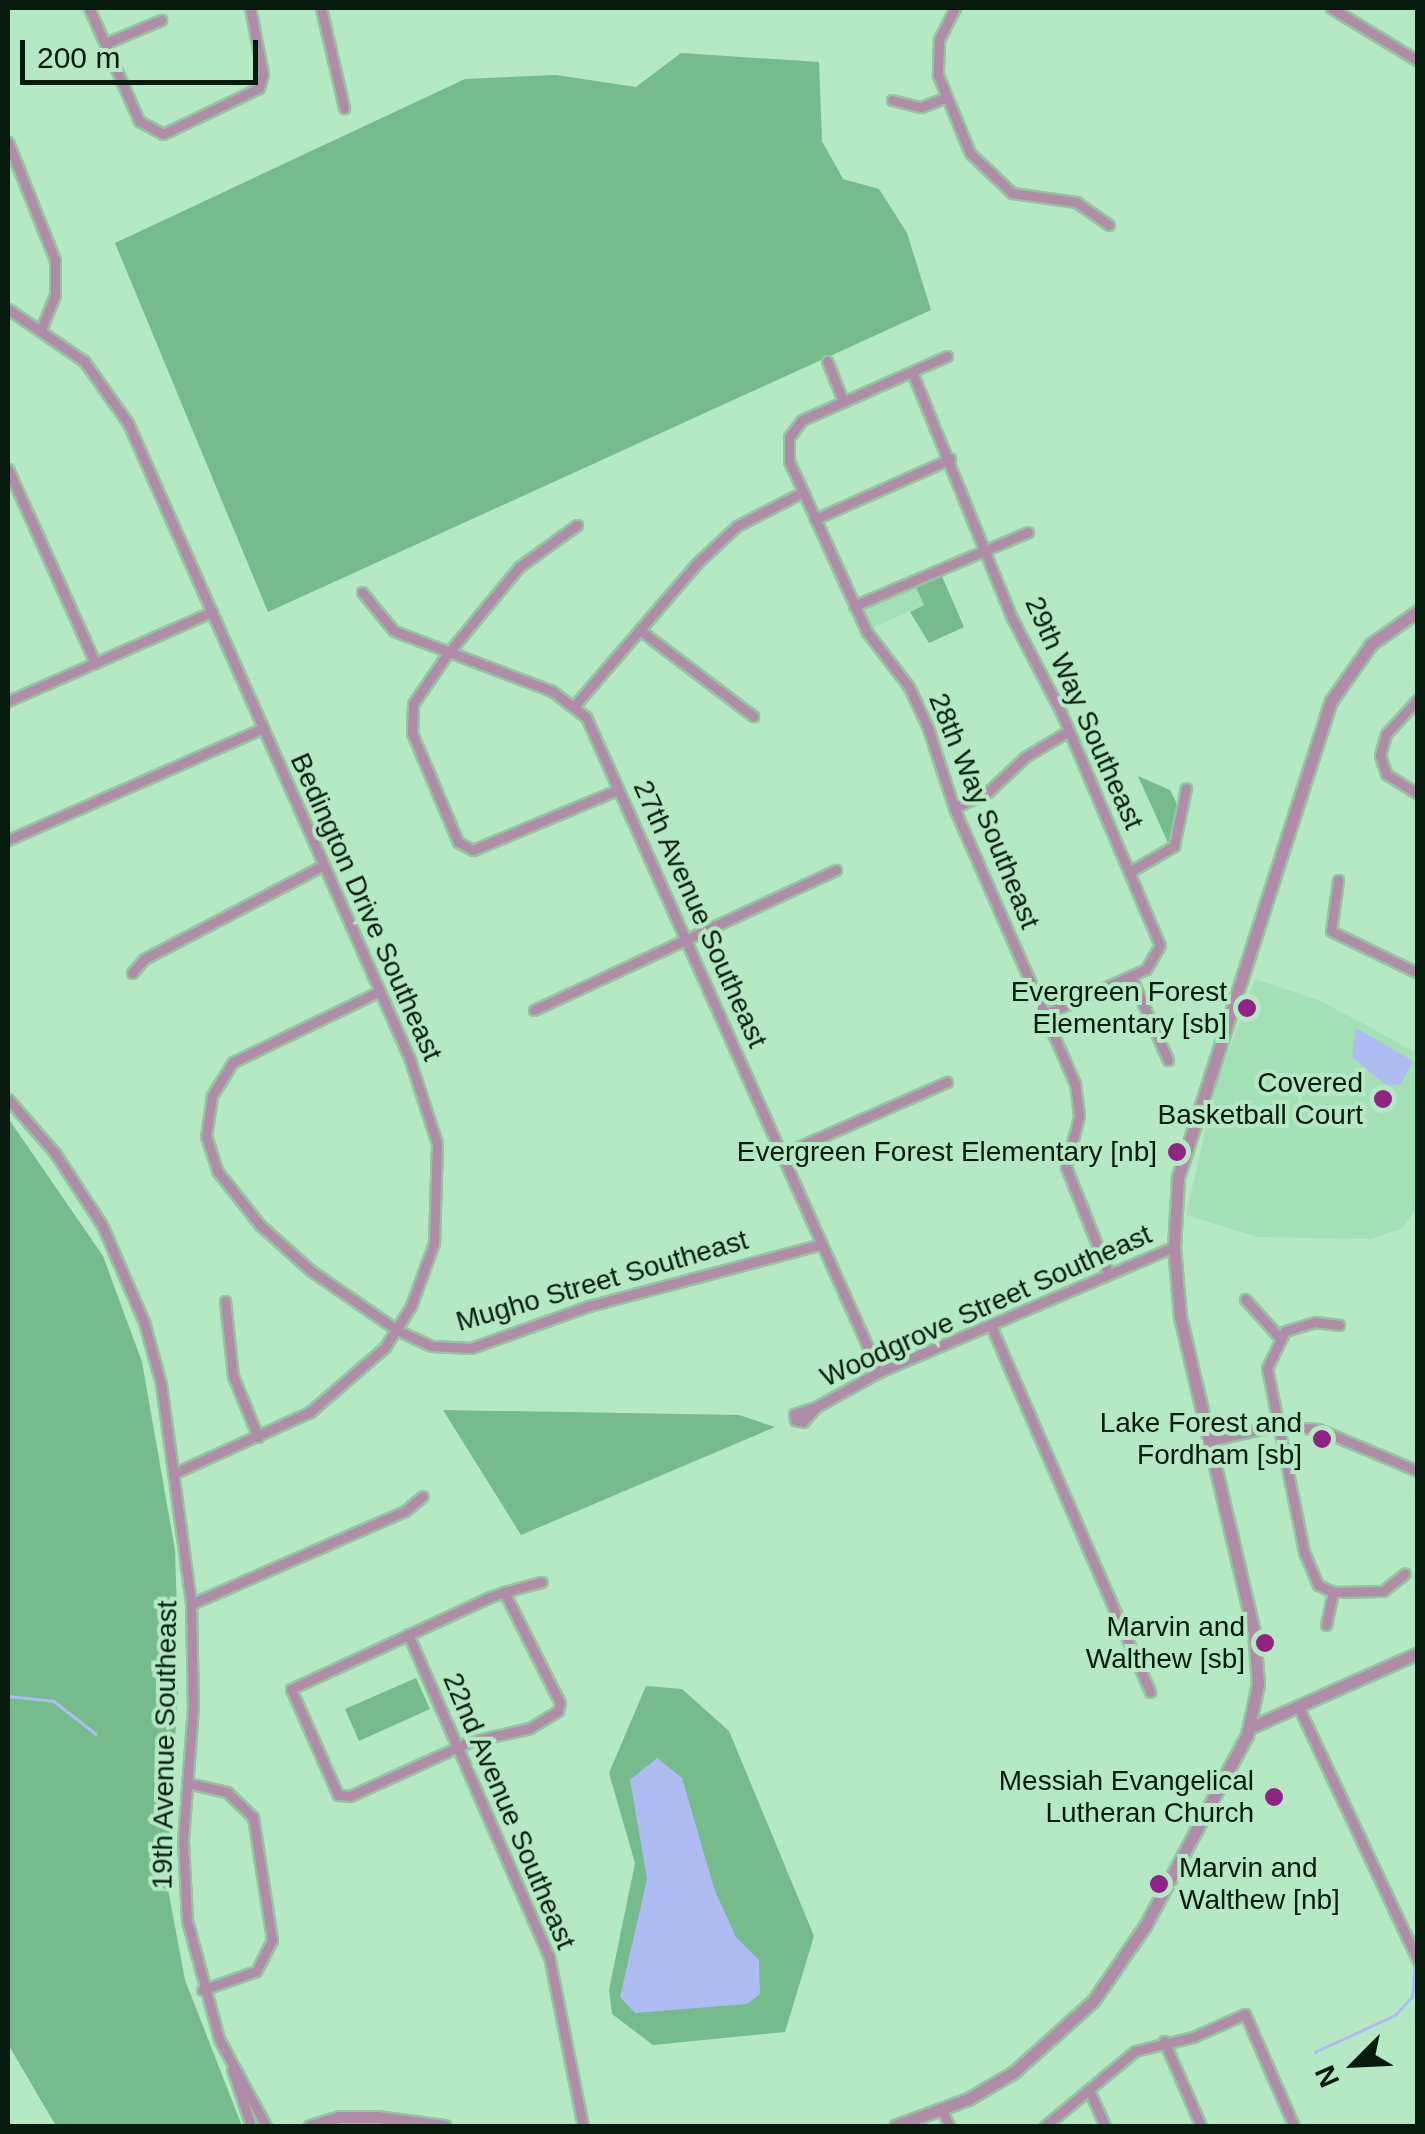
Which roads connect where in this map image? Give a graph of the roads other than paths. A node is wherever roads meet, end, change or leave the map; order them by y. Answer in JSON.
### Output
{"nodes":[{"id":1,"x":89,"y":8,"type":"edge"},
{"id":2,"x":250,"y":8,"type":"edge"},
{"id":3,"x":321,"y":8,"type":"edge"},
{"id":4,"x":955,"y":8,"type":"edge"},
{"id":5,"x":1331,"y":8,"type":"edge"},
{"id":6,"x":1354,"y":8,"type":"edge"},
{"id":7,"x":1348,"y":18,"type":"junction"},
{"id":8,"x":161,"y":20,"type":"dead end"},
{"id":9,"x":106,"y":43,"type":"junction"},
{"id":10,"x":1418,"y":61,"type":"edge"},
{"id":11,"x":945,"y":98,"type":"junction"},
{"id":12,"x":892,"y":100,"type":"dead end"},
{"id":13,"x":344,"y":108,"type":"dead end"},
{"id":14,"x":8,"y":142,"type":"edge"},
{"id":15,"x":1109,"y":226,"type":"dead end"},
{"id":16,"x":8,"y":308,"type":"edge"},
{"id":17,"x":42,"y":327,"type":"junction"},
{"id":18,"x":947,"y":356,"type":"dead end"},
{"id":19,"x":827,"y":362,"type":"dead end"},
{"id":20,"x":912,"y":372,"type":"junction"},
{"id":21,"x":843,"y":401,"type":"junction"},
{"id":22,"x":950,"y":460,"type":"junction"},
{"id":23,"x":8,"y":469,"type":"edge"},
{"id":24,"x":803,"y":492,"type":"junction"},
{"id":25,"x":814,"y":519,"type":"junction"},
{"id":26,"x":577,"y":525,"type":"dead end"},
{"id":27,"x":1028,"y":532,"type":"dead end"},
{"id":28,"x":988,"y":548,"type":"junction"},
{"id":29,"x":362,"y":592,"type":"dead end"},
{"id":30,"x":854,"y":606,"type":"junction"},
{"id":31,"x":212,"y":612,"type":"junction"},
{"id":32,"x":1418,"y":612,"type":"edge"},
{"id":33,"x":641,"y":631,"type":"junction"},
{"id":34,"x":448,"y":653,"type":"junction"},
{"id":35,"x":95,"y":663,"type":"junction"},
{"id":36,"x":1418,"y":699,"type":"edge"},
{"id":37,"x":8,"y":701,"type":"edge"},
{"id":38,"x":576,"y":705,"type":"junction"},
{"id":39,"x":752,"y":716,"type":"dead end"},
{"id":40,"x":263,"y":728,"type":"junction"},
{"id":41,"x":1067,"y":732,"type":"junction"},
{"id":42,"x":1186,"y":788,"type":"dead end"},
{"id":43,"x":615,"y":790,"type":"junction"},
{"id":44,"x":1418,"y":794,"type":"edge"},
{"id":45,"x":954,"y":808,"type":"junction"},
{"id":46,"x":8,"y":840,"type":"edge"},
{"id":47,"x":324,"y":866,"type":"junction"},
{"id":48,"x":836,"y":870,"type":"dead end"},
{"id":49,"x":1131,"y":870,"type":"junction"},
{"id":50,"x":1338,"y":880,"type":"dead end"},
{"id":51,"x":686,"y":939,"type":"junction"},
{"id":52,"x":132,"y":973,"type":"dead end"},
{"id":53,"x":1418,"y":973,"type":"edge"},
{"id":54,"x":1131,"y":977,"type":"junction"},
{"id":55,"x":380,"y":991,"type":"junction"},
{"id":56,"x":534,"y":1010,"type":"dead end"},
{"id":57,"x":1046,"y":1014,"type":"junction"},
{"id":58,"x":1168,"y":1060,"type":"dead end"},
{"id":59,"x":947,"y":1082,"type":"dead end"},
{"id":60,"x":8,"y":1099,"type":"edge"},
{"id":61,"x":782,"y":1154,"type":"junction"},
{"id":62,"x":822,"y":1244,"type":"junction"},
{"id":63,"x":1174,"y":1247,"type":"junction"},
{"id":64,"x":1108,"y":1272,"type":"junction"},
{"id":65,"x":1246,"y":1299,"type":"dead end"},
{"id":66,"x":225,"y":1301,"type":"dead end"},
{"id":67,"x":1339,"y":1325,"type":"dead end"},
{"id":68,"x":991,"y":1326,"type":"junction"},
{"id":69,"x":397,"y":1330,"type":"junction"},
{"id":70,"x":1279,"y":1337,"type":"junction"},
{"id":71,"x":878,"y":1372,"type":"junction"},
{"id":72,"x":816,"y":1406,"type":"dead end"},
{"id":73,"x":1274,"y":1426,"type":"junction"},
{"id":74,"x":258,"y":1437,"type":"junction"},
{"id":75,"x":1210,"y":1441,"type":"junction"},
{"id":76,"x":1418,"y":1471,"type":"edge"},
{"id":77,"x":177,"y":1472,"type":"junction"},
{"id":78,"x":423,"y":1496,"type":"dead end"},
{"id":79,"x":1404,"y":1573,"type":"dead end"},
{"id":80,"x":542,"y":1582,"type":"dead end"},
{"id":81,"x":504,"y":1592,"type":"junction"},
{"id":82,"x":1333,"y":1592,"type":"junction"},
{"id":83,"x":190,"y":1604,"type":"junction"},
{"id":84,"x":1326,"y":1625,"type":"dead end"},
{"id":85,"x":408,"y":1634,"type":"junction"},
{"id":86,"x":1418,"y":1653,"type":"edge"},
{"id":87,"x":1150,"y":1692,"type":"dead end"},
{"id":88,"x":1298,"y":1706,"type":"junction"},
{"id":89,"x":1250,"y":1728,"type":"junction"},
{"id":90,"x":457,"y":1747,"type":"junction"},
{"id":91,"x":187,"y":1783,"type":"junction"},
{"id":92,"x":1418,"y":1961,"type":"edge"},
{"id":93,"x":202,"y":1990,"type":"junction"},
{"id":94,"x":1164,"y":2041,"type":"junction"},
{"id":95,"x":232,"y":2069,"type":"junction"},
{"id":96,"x":1089,"y":2090,"type":"junction"},
{"id":97,"x":942,"y":2110,"type":"junction"},
{"id":98,"x":343,"y":2123,"type":"edge"},
{"id":99,"x":251,"y":2126,"type":"edge"},
{"id":100,"x":266,"y":2126,"type":"edge"},
{"id":101,"x":310,"y":2126,"type":"edge"},
{"id":102,"x":444,"y":2126,"type":"edge"},
{"id":103,"x":583,"y":2126,"type":"edge"},
{"id":104,"x":895,"y":2126,"type":"edge"},
{"id":105,"x":950,"y":2126,"type":"edge"},
{"id":106,"x":1045,"y":2126,"type":"edge"},
{"id":107,"x":1105,"y":2126,"type":"edge"},
{"id":108,"x":1201,"y":2126,"type":"edge"},
{"id":109,"x":1294,"y":2126,"type":"edge"}],
"edges":[{"from":1,"to":9,"type":"street"},
{"from":2,"to":9,"type":"street"},
{"from":3,"to":13,"type":"street"},
{"from":4,"to":11,"type":"street"},
{"from":5,"to":7,"type":"street"},
{"from":6,"to":7,"type":"street"},
{"from":7,"to":10,"type":"street"},
{"from":8,"to":9,"type":"street"},
{"from":11,"to":12,"type":"street"},
{"from":11,"to":15,"type":"street"},
{"from":14,"to":17,"type":"street"},
{"from":16,"to":17,"type":"street","name":"Bedington Drive Southeast"},
{"from":17,"to":31,"type":"street","name":"Bedington Drive Southeast"},
{"from":18,"to":20,"type":"street","name":"28th Way Southeast"},
{"from":19,"to":21,"type":"street"},
{"from":20,"to":21,"type":"street","name":"28th Way Southeast"},
{"from":20,"to":22,"type":"street","name":"29th Way Southeast"},
{"from":21,"to":24,"type":"street","name":"28th Way Southeast"},
{"from":22,"to":25,"type":"street"},
{"from":22,"to":28,"type":"street","name":"29th Way Southeast"},
{"from":23,"to":35,"type":"street"},
{"from":24,"to":25,"type":"street","name":"28th Way Southeast"},
{"from":24,"to":33,"type":"street"},
{"from":25,"to":30,"type":"street","name":"28th Way Southeast"},
{"from":26,"to":34,"type":"street"},
{"from":27,"to":28,"type":"street"},
{"from":28,"to":30,"type":"street"},
{"from":28,"to":41,"type":"street","name":"29th Way Southeast"},
{"from":29,"to":34,"type":"street"},
{"from":30,"to":45,"type":"street","name":"28th Way Southeast"},
{"from":31,"to":35,"type":"street"},
{"from":31,"to":40,"type":"street","name":"Bedington Drive Southeast"},
{"from":32,"to":63,"type":"street"},
{"from":33,"to":38,"type":"street"},
{"from":33,"to":39,"type":"street"},
{"from":34,"to":38,"type":"street"},
{"from":34,"to":43,"type":"street"},
{"from":35,"to":37,"type":"street"},
{"from":36,"to":44,"type":"street"},
{"from":38,"to":43,"type":"street","name":"27th Avenue Southeast"},
{"from":40,"to":46,"type":"street"},
{"from":40,"to":47,"type":"street","name":"Bedington Drive Southeast"},
{"from":41,"to":45,"type":"street"},
{"from":41,"to":49,"type":"street","name":"29th Way Southeast"},
{"from":42,"to":49,"type":"street"},
{"from":43,"to":51,"type":"street","name":"27th Avenue Southeast"},
{"from":45,"to":57,"type":"street","name":"28th Way Southeast"},
{"from":47,"to":52,"type":"street"},
{"from":47,"to":55,"type":"street","name":"Bedington Drive Southeast"},
{"from":48,"to":51,"type":"street"},
{"from":49,"to":54,"type":"street","name":"29th Way Southeast"},
{"from":50,"to":53,"type":"street"},
{"from":51,"to":56,"type":"street"},
{"from":51,"to":61,"type":"street","name":"27th Avenue Southeast"},
{"from":54,"to":57,"type":"street"},
{"from":54,"to":58,"type":"street"},
{"from":55,"to":69,"type":"street","name":"Bedington Drive Southeast"},
{"from":55,"to":69,"type":"street","name":"Mugho Street Southeast"},
{"from":57,"to":64,"type":"street","name":"28th Way Southeast"},
{"from":59,"to":61,"type":"street"},
{"from":60,"to":77,"type":"street","name":"19th Avenue Southeast"},
{"from":61,"to":62,"type":"street","name":"27th Avenue Southeast"},
{"from":62,"to":69,"type":"street","name":"Mugho Street Southeast"},
{"from":62,"to":71,"type":"street","name":"27th Avenue Southeast"},
{"from":63,"to":64,"type":"street","name":"Woodgrove Street Southeast"},
{"from":63,"to":75,"type":"street"},
{"from":64,"to":68,"type":"street","name":"Woodgrove Street Southeast"},
{"from":65,"to":70,"type":"street"},
{"from":66,"to":74,"type":"street"},
{"from":67,"to":70,"type":"street"},
{"from":68,"to":71,"type":"street","name":"Woodgrove Street Southeast"},
{"from":68,"to":87,"type":"street"},
{"from":69,"to":74,"type":"street","name":"Bedington Drive Southeast"},
{"from":70,"to":73,"type":"street"},
{"from":71,"to":72,"type":"street","name":"Woodgrove Street Southeast"},
{"from":73,"to":75,"type":"street"},
{"from":73,"to":76,"type":"street"},
{"from":73,"to":82,"type":"street"},
{"from":74,"to":77,"type":"street","name":"Bedington Drive Southeast"},
{"from":75,"to":89,"type":"street"},
{"from":77,"to":83,"type":"street","name":"19th Avenue Southeast"},
{"from":78,"to":83,"type":"street"},
{"from":79,"to":82,"type":"street"},
{"from":80,"to":81,"type":"street"},
{"from":81,"to":85,"type":"street"},
{"from":81,"to":90,"type":"street"},
{"from":82,"to":84,"type":"street"},
{"from":83,"to":91,"type":"street","name":"19th Avenue Southeast"},
{"from":85,"to":90,"type":"street","name":"22nd Avenue Southeast"},
{"from":85,"to":90,"type":"street"},
{"from":86,"to":88,"type":"street"},
{"from":88,"to":89,"type":"street"},
{"from":88,"to":92,"type":"street"},
{"from":89,"to":97,"type":"street"},
{"from":90,"to":103,"type":"street","name":"22nd Avenue Southeast"},
{"from":91,"to":93,"type":"street","name":"19th Avenue Southeast"},
{"from":91,"to":93,"type":"street"},
{"from":93,"to":95,"type":"street","name":"19th Avenue Southeast"},
{"from":94,"to":96,"type":"street"},
{"from":94,"to":108,"type":"street"},
{"from":94,"to":109,"type":"street"},
{"from":95,"to":99,"type":"street"},
{"from":95,"to":100,"type":"street"},
{"from":96,"to":106,"type":"street"},
{"from":96,"to":107,"type":"street"},
{"from":97,"to":104,"type":"street"},
{"from":97,"to":105,"type":"street"},
{"from":98,"to":101,"type":"street"},
{"from":98,"to":102,"type":"street"}]}
